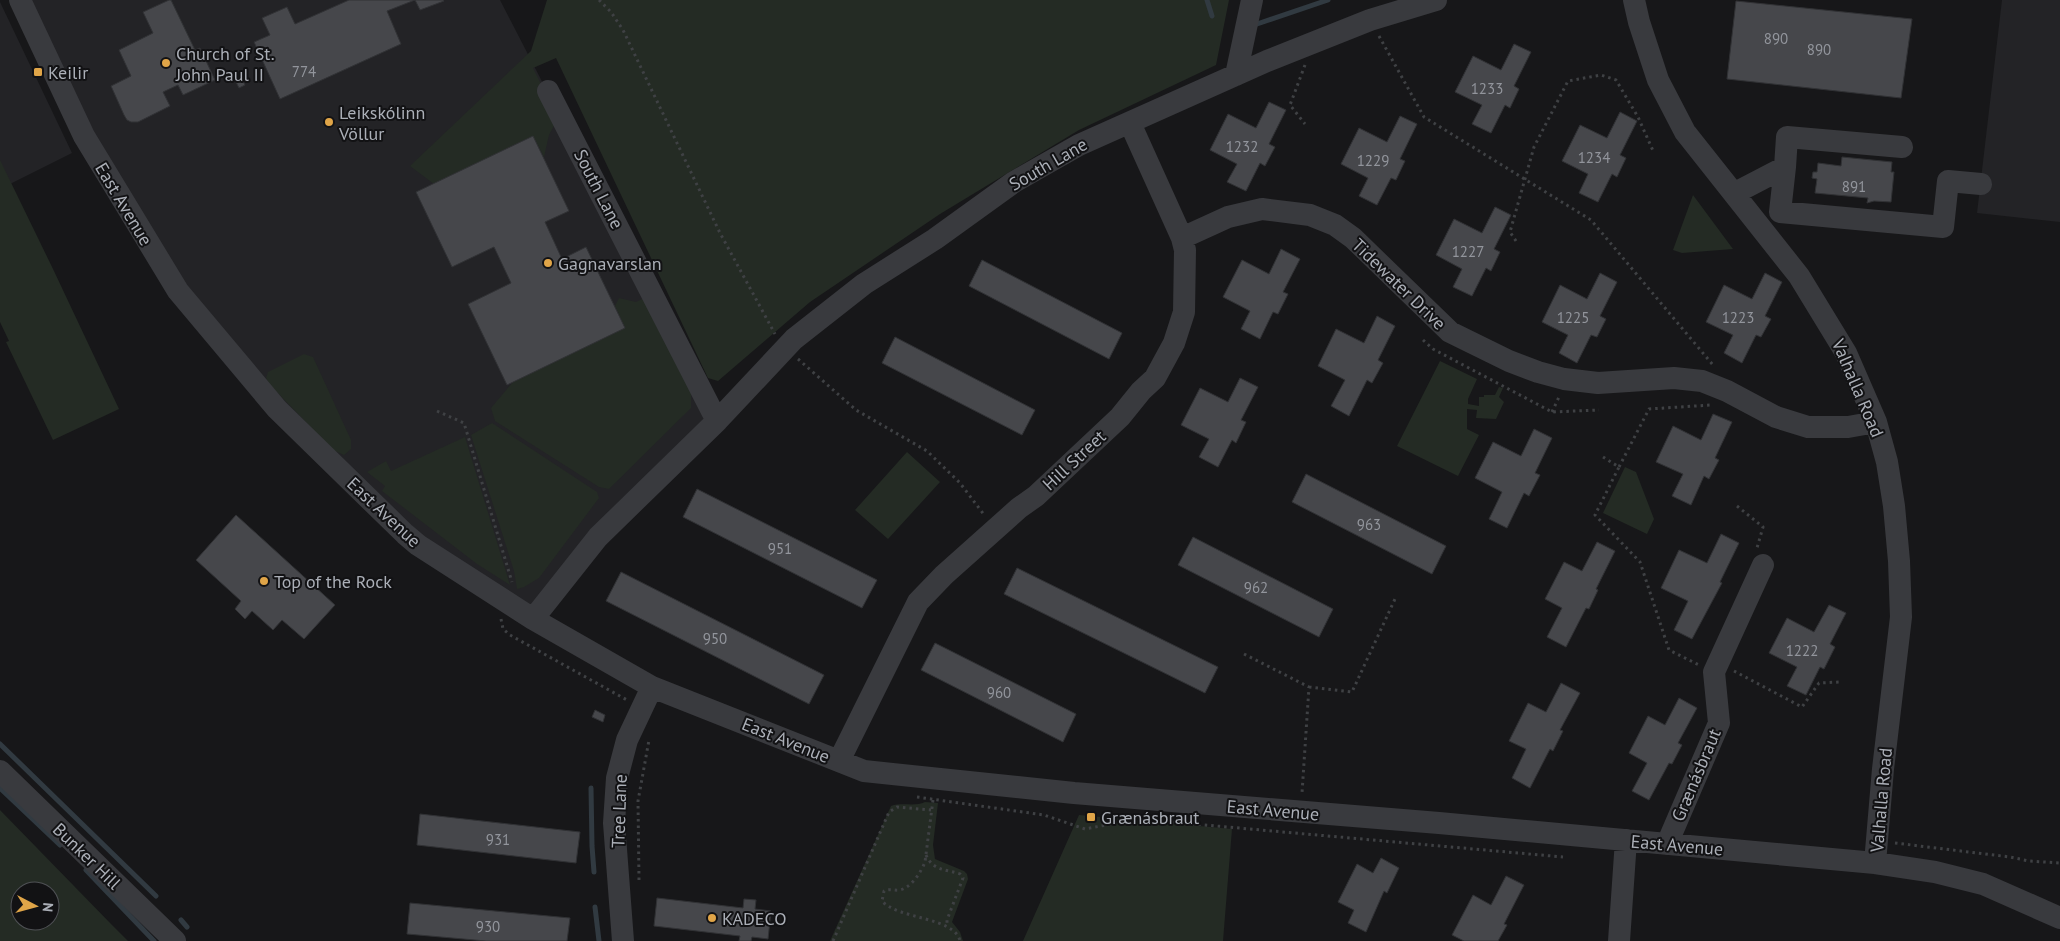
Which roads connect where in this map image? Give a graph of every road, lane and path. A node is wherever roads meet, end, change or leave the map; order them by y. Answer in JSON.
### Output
{"nodes":[{"id":1,"x":20,"y":0,"type":"edge"},
{"id":2,"x":598,"y":0,"type":"edge"},
{"id":3,"x":1252,"y":0,"type":"edge"},
{"id":4,"x":1436,"y":0,"type":"edge"},
{"id":5,"x":1634,"y":0,"type":"edge"},
{"id":6,"x":1370,"y":20,"type":"junction"},
{"id":7,"x":1313,"y":43,"type":"junction"},
{"id":8,"x":1236,"y":75,"type":"junction"},
{"id":9,"x":548,"y":91,"type":"dead end"},
{"id":10,"x":1130,"y":123,"type":"junction"},
{"id":11,"x":1305,"y":124,"type":"dead end"},
{"id":12,"x":1902,"y":147,"type":"dead end"},
{"id":13,"x":1654,"y":153,"type":"dead end"},
{"id":14,"x":1785,"y":167,"type":"junction"},
{"id":15,"x":1526,"y":179,"type":"junction"},
{"id":16,"x":1981,"y":184,"type":"dead end"},
{"id":17,"x":1735,"y":193,"type":"junction"},
{"id":18,"x":1182,"y":238,"type":"junction"},
{"id":19,"x":1516,"y":242,"type":"dead end"},
{"id":20,"x":1423,"y":340,"type":"dead end"},
{"id":21,"x":787,"y":347,"type":"junction"},
{"id":22,"x":1721,"y":370,"type":"dead end"},
{"id":23,"x":1716,"y":405,"type":"dead end"},
{"id":24,"x":1599,"y":410,"type":"dead end"},
{"id":25,"x":437,"y":411,"type":"dead end"},
{"id":26,"x":716,"y":421,"type":"junction"},
{"id":27,"x":1876,"y":422,"type":"junction"},
{"id":28,"x":1603,"y":457,"type":"dead end"},
{"id":29,"x":1619,"y":467,"type":"junction"},
{"id":30,"x":1737,"y":506,"type":"dead end"},
{"id":31,"x":995,"y":529,"type":"junction"},
{"id":32,"x":1763,"y":565,"type":"joint"},
{"id":33,"x":1395,"y":599,"type":"dead end"},
{"id":34,"x":507,"y":602,"type":"junction"},
{"id":35,"x":533,"y":618,"type":"junction"},
{"id":36,"x":1244,"y":654,"type":"dead end"},
{"id":37,"x":1716,"y":667,"type":"junction"},
{"id":38,"x":1839,"y":682,"type":"dead end"},
{"id":39,"x":1309,"y":687,"type":"junction"},
{"id":40,"x":647,"y":696,"type":"junction"},
{"id":41,"x":650,"y":737,"type":"dead end"},
{"id":42,"x":839,"y":761,"type":"junction"},
{"id":43,"x":0,"y":771,"type":"edge"},
{"id":44,"x":932,"y":800,"type":"dead end"},
{"id":45,"x":931,"y":810,"type":"junction"},
{"id":46,"x":1301,"y":812,"type":"junction"},
{"id":47,"x":1299,"y":834,"type":"dead end"},
{"id":48,"x":1626,"y":840,"type":"junction"},
{"id":49,"x":1877,"y":841,"type":"junction"},
{"id":50,"x":1430,"y":844,"type":"dead end"},
{"id":51,"x":1667,"y":844,"type":"junction"},
{"id":52,"x":925,"y":853,"type":"junction"},
{"id":53,"x":1563,"y":857,"type":"dead end"},
{"id":54,"x":1875,"y":863,"type":"junction"},
{"id":55,"x":2060,"y":863,"type":"edge"},
{"id":56,"x":639,"y":885,"type":"dead end"},
{"id":57,"x":2060,"y":918,"type":"edge"},
{"id":58,"x":947,"y":926,"type":"junction"},
{"id":59,"x":174,"y":941,"type":"edge"},
{"id":60,"x":623,"y":941,"type":"edge"},
{"id":61,"x":834,"y":941,"type":"edge"},
{"id":62,"x":960,"y":941,"type":"edge"},
{"id":63,"x":1619,"y":941,"type":"edge"}],
"edges":[{"from":1,"to":34,"type":"street","name":"East Avenue"},
{"from":2,"to":21,"type":"path"},
{"from":3,"to":8,"type":"street"},
{"from":4,"to":6,"type":"street","name":"South Lane"},
{"from":5,"to":17,"type":"street","name":"Valhalla Road"},
{"from":6,"to":7,"type":"street","name":"South Lane"},
{"from":6,"to":15,"type":"path"},
{"from":7,"to":8,"type":"street","name":"South Lane"},
{"from":7,"to":11,"type":"path"},
{"from":8,"to":10,"type":"street","name":"South Lane"},
{"from":9,"to":26,"type":"street","name":"South Lane"},
{"from":10,"to":18,"type":"street","name":"Hill Street"},
{"from":10,"to":21,"type":"street","name":"South Lane"},
{"from":12,"to":14,"type":"street"},
{"from":13,"to":15,"type":"path"},
{"from":14,"to":16,"type":"street"},
{"from":14,"to":17,"type":"street"},
{"from":15,"to":19,"type":"path"},
{"from":15,"to":22,"type":"path"},
{"from":17,"to":27,"type":"street","name":"Valhalla Road"},
{"from":18,"to":27,"type":"street","name":"Tidewater Drive"},
{"from":18,"to":31,"type":"street","name":"Hill Street"},
{"from":20,"to":24,"type":"path"},
{"from":21,"to":26,"type":"street","name":"South Lane"},
{"from":21,"to":31,"type":"path"},
{"from":23,"to":29,"type":"path"},
{"from":25,"to":34,"type":"path"},
{"from":26,"to":35,"type":"street","name":"South Lane"},
{"from":27,"to":49,"type":"street","name":"Valhalla Road"},
{"from":28,"to":29,"type":"path"},
{"from":29,"to":37,"type":"path"},
{"from":30,"to":32,"type":"path"},
{"from":31,"to":42,"type":"street","name":"Hill Street"},
{"from":32,"to":37,"type":"street"},
{"from":33,"to":39,"type":"path"},
{"from":34,"to":35,"type":"street","name":"East Avenue"},
{"from":34,"to":40,"type":"path"},
{"from":35,"to":40,"type":"street","name":"East Avenue"},
{"from":36,"to":39,"type":"path"},
{"from":37,"to":38,"type":"path"},
{"from":37,"to":51,"type":"street","name":"Grænásbraut"},
{"from":39,"to":46,"type":"path"},
{"from":40,"to":42,"type":"street","name":"East Avenue"},
{"from":40,"to":60,"type":"street","name":"Tree Lane"},
{"from":41,"to":56,"type":"path"},
{"from":42,"to":46,"type":"street","name":"East Avenue"},
{"from":43,"to":59,"type":"street","name":"Bunker Hill"},
{"from":44,"to":45,"type":"path"},
{"from":45,"to":52,"type":"path"},
{"from":45,"to":61,"type":"path"},
{"from":46,"to":47,"type":"path"},
{"from":46,"to":48,"type":"street","name":"East Avenue"},
{"from":48,"to":51,"type":"street","name":"East Avenue"},
{"from":48,"to":63,"type":"street"},
{"from":49,"to":54,"type":"street","name":"Valhalla Road"},
{"from":49,"to":55,"type":"path"},
{"from":50,"to":53,"type":"path"},
{"from":51,"to":54,"type":"street","name":"East Avenue"},
{"from":52,"to":58,"type":"path"},
{"from":52,"to":58,"type":"path"},
{"from":54,"to":57,"type":"street","name":"East Avenue"},
{"from":58,"to":62,"type":"path"}]}
